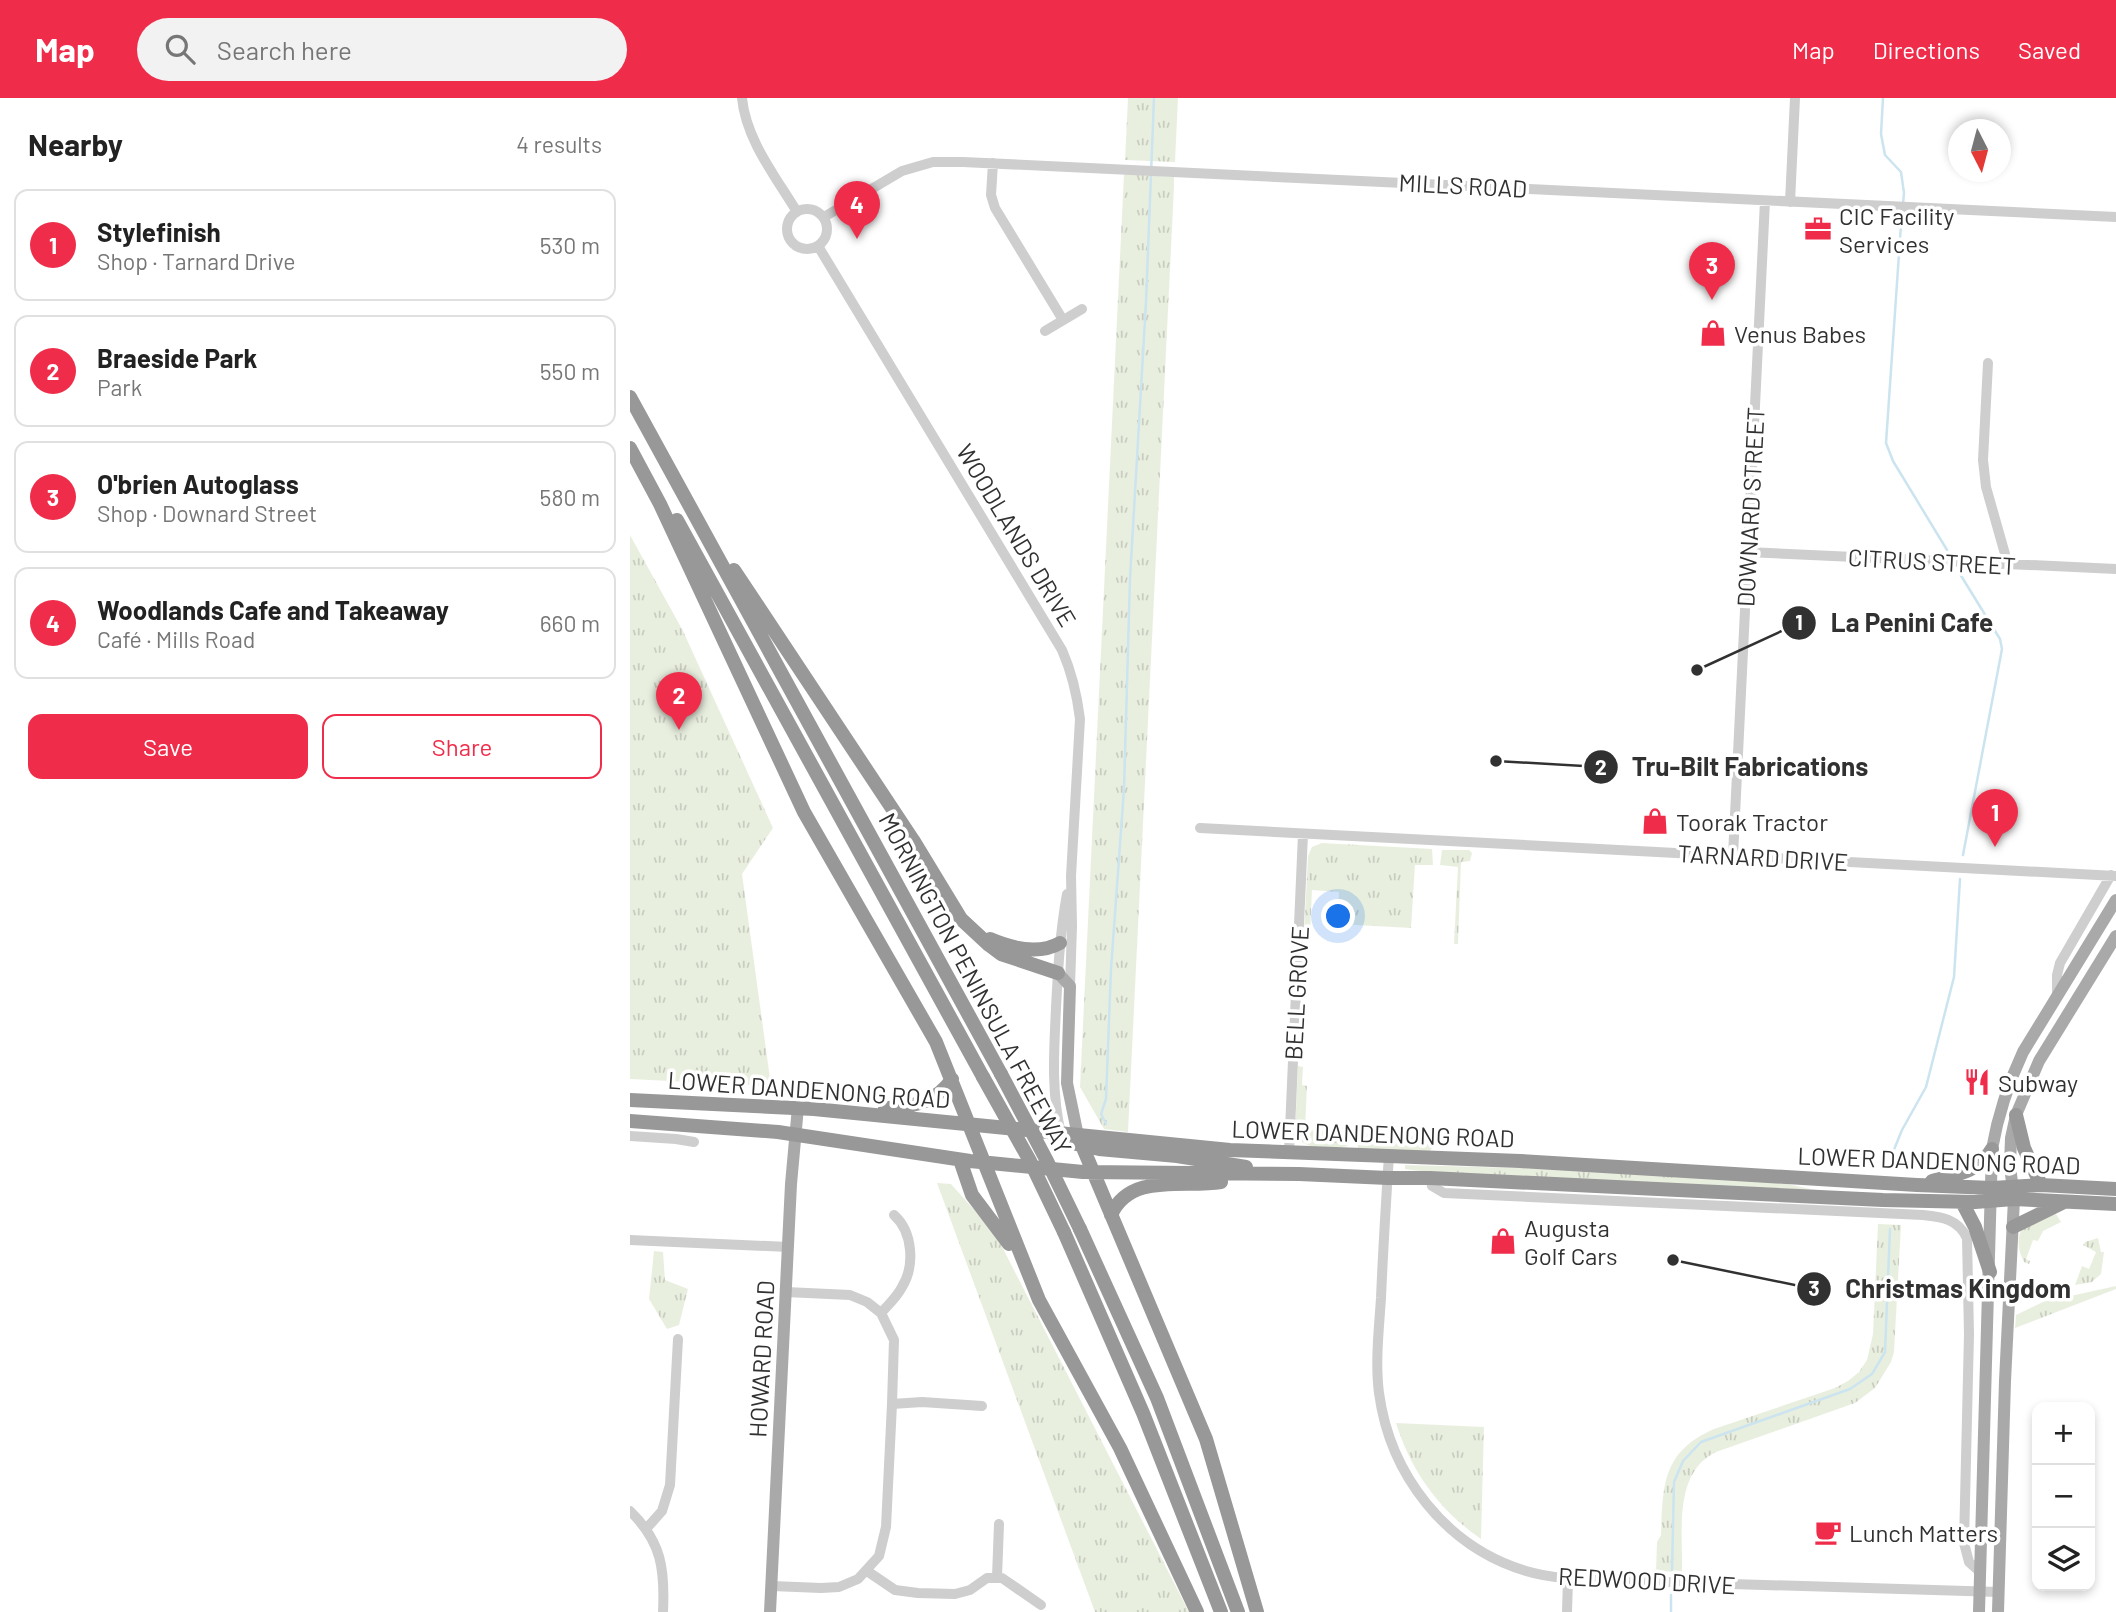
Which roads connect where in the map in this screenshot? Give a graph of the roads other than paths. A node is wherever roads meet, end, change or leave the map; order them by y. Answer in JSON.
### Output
{"nodes":[{"id":1,"x":742,"y":98,"type":"edge"},
{"id":2,"x":1795,"y":98,"type":"edge"},
{"id":3,"x":993,"y":163,"type":"junction"},
{"id":4,"x":1765,"y":201,"type":"junction"},
{"id":5,"x":1790,"y":202,"type":"junction"},
{"id":6,"x":797,"y":212,"type":"junction"},
{"id":7,"x":824,"y":217,"type":"junction"},
{"id":8,"x":2116,"y":217,"type":"edge"},
{"id":9,"x":818,"y":246,"type":"junction"},
{"id":10,"x":1082,"y":309,"type":"dead end"},
{"id":11,"x":1063,"y":320,"type":"junction"},
{"id":12,"x":1045,"y":331,"type":"dead end"},
{"id":13,"x":1988,"y":363,"type":"dead end"},
{"id":14,"x":630,"y":397,"type":"edge"},
{"id":15,"x":630,"y":437,"type":"edge"},
{"id":16,"x":630,"y":448,"type":"edge"},
{"id":17,"x":677,"y":484,"type":"junction"},
{"id":18,"x":1748,"y":552,"type":"junction"},
{"id":19,"x":2006,"y":564,"type":"junction"},
{"id":20,"x":2116,"y":569,"type":"edge"},
{"id":21,"x":1200,"y":828,"type":"dead end"},
{"id":22,"x":1303,"y":834,"type":"junction"},
{"id":23,"x":1733,"y":856,"type":"junction"},
{"id":24,"x":1071,"y":876,"type":"junction"},
{"id":25,"x":2114,"y":876,"type":"edge"},
{"id":26,"x":2116,"y":900,"type":"edge"},
{"id":27,"x":973,"y":931,"type":"junction"},
{"id":28,"x":2116,"y":936,"type":"edge"},
{"id":29,"x":1060,"y":943,"type":"junction"},
{"id":30,"x":1058,"y":973,"type":"junction"},
{"id":31,"x":1070,"y":986,"type":"junction"},
{"id":32,"x":2057,"y":995,"type":"junction"},
{"id":33,"x":952,"y":1079,"type":"junction"},
{"id":34,"x":630,"y":1100,"type":"edge"},
{"id":35,"x":798,"y":1108,"type":"junction"},
{"id":36,"x":814,"y":1109,"type":"junction"},
{"id":37,"x":2016,"y":1115,"type":"junction"},
{"id":38,"x":630,"y":1121,"type":"edge"},
{"id":39,"x":969,"y":1124,"type":"junction"},
{"id":40,"x":704,"y":1125,"type":"junction"},
{"id":41,"x":795,"y":1134,"type":"junction"},
{"id":42,"x":1061,"y":1134,"type":"junction"},
{"id":43,"x":630,"y":1136,"type":"edge"},
{"id":44,"x":672,"y":1138,"type":"junction"},
{"id":45,"x":1080,"y":1141,"type":"junction"},
{"id":46,"x":694,"y":1142,"type":"dead end"},
{"id":47,"x":1992,"y":1149,"type":"junction"},
{"id":48,"x":1289,"y":1152,"type":"junction"},
{"id":49,"x":1389,"y":1155,"type":"junction"},
{"id":50,"x":960,"y":1160,"type":"junction"},
{"id":51,"x":982,"y":1163,"type":"junction"},
{"id":52,"x":1092,"y":1173,"type":"junction"},
{"id":53,"x":1260,"y":1174,"type":"junction"},
{"id":54,"x":1284,"y":1174,"type":"junction"},
{"id":55,"x":1388,"y":1178,"type":"junction"},
{"id":56,"x":1430,"y":1178,"type":"junction"},
{"id":57,"x":1917,"y":1185,"type":"junction"},
{"id":58,"x":2040,"y":1185,"type":"junction"},
{"id":59,"x":2116,"y":1189,"type":"edge"},
{"id":60,"x":2013,"y":1192,"type":"junction"},
{"id":61,"x":1992,"y":1194,"type":"junction"},
{"id":62,"x":1930,"y":1200,"type":"junction"},
{"id":63,"x":2065,"y":1201,"type":"junction"},
{"id":64,"x":1962,"y":1202,"type":"junction"},
{"id":65,"x":2116,"y":1204,"type":"edge"},
{"id":66,"x":894,"y":1215,"type":"dead end"},
{"id":67,"x":1111,"y":1215,"type":"junction"},
{"id":68,"x":1909,"y":1215,"type":"junction"},
{"id":69,"x":2012,"y":1227,"type":"junction"},
{"id":70,"x":630,"y":1240,"type":"edge"},
{"id":71,"x":788,"y":1247,"type":"junction"},
{"id":72,"x":1990,"y":1272,"type":"junction"},
{"id":73,"x":1032,"y":1285,"type":"junction"},
{"id":74,"x":786,"y":1292,"type":"junction"},
{"id":75,"x":1987,"y":1311,"type":"junction"},
{"id":76,"x":881,"y":1313,"type":"junction"},
{"id":77,"x":1969,"y":1334,"type":"junction"},
{"id":78,"x":678,"y":1339,"type":"dead end"},
{"id":79,"x":892,"y":1404,"type":"junction"},
{"id":80,"x":982,"y":1406,"type":"dead end"},
{"id":81,"x":630,"y":1511,"type":"edge"},
{"id":82,"x":999,"y":1524,"type":"dead end"},
{"id":83,"x":646,"y":1529,"type":"junction"},
{"id":84,"x":867,"y":1571,"type":"junction"},
{"id":85,"x":1979,"y":1571,"type":"junction"},
{"id":86,"x":998,"y":1577,"type":"junction"},
{"id":87,"x":1568,"y":1579,"type":"junction"},
{"id":88,"x":772,"y":1586,"type":"junction"},
{"id":89,"x":1979,"y":1592,"type":"junction"},
{"id":90,"x":1999,"y":1592,"type":"junction"},
{"id":91,"x":1041,"y":1605,"type":"dead end"},
{"id":92,"x":663,"y":1612,"type":"edge"},
{"id":93,"x":770,"y":1612,"type":"edge"},
{"id":94,"x":1197,"y":1612,"type":"edge"},
{"id":95,"x":1221,"y":1612,"type":"edge"},
{"id":96,"x":1238,"y":1612,"type":"edge"},
{"id":97,"x":1257,"y":1612,"type":"edge"},
{"id":98,"x":1567,"y":1612,"type":"edge"},
{"id":99,"x":1979,"y":1612,"type":"edge"},
{"id":100,"x":1998,"y":1612,"type":"edge"}],
"edges":[{"from":1,"to":6,"type":"street"},
{"from":2,"to":5,"type":"street"},
{"from":3,"to":4,"type":"street","name":"MILLS ROAD"},
{"from":3,"to":7,"type":"street","name":"MILLS ROAD"},
{"from":3,"to":11,"type":"street"},
{"from":4,"to":5,"type":"street","name":"MILLS ROAD"},
{"from":4,"to":18,"type":"street","name":"DOWNARD STREET"},
{"from":5,"to":8,"type":"street","name":"MILLS ROAD"},
{"from":6,"to":7,"type":"street"},
{"from":6,"to":9,"type":"street"},
{"from":7,"to":9,"type":"street"},
{"from":9,"to":24,"type":"street","name":"WOODLANDS DRIVE"},
{"from":10,"to":11,"type":"street"},
{"from":11,"to":12,"type":"street"},
{"from":13,"to":19,"type":"street"},
{"from":14,"to":17,"type":"highway","name":"MORNINGTON PENINSULA FREEWAY"},
{"from":15,"to":95,"type":"highway","name":"MORNINGTON PENINSULA FREEWAY","bridge":true},
{"from":16,"to":33,"type":"highway"},
{"from":17,"to":27,"type":"highway"},
{"from":17,"to":96,"type":"highway","name":"MORNINGTON PENINSULA FREEWAY","bridge":true},
{"from":18,"to":19,"type":"street","name":"CITRUS STREET"},
{"from":18,"to":23,"type":"street","name":"DOWNARD STREET"},
{"from":19,"to":20,"type":"street","name":"CITRUS STREET"},
{"from":21,"to":22,"type":"street","name":"TARNARD DRIVE"},
{"from":22,"to":23,"type":"street","name":"TARNARD DRIVE"},
{"from":22,"to":48,"type":"street","name":"BELL GROVE"},
{"from":23,"to":25,"type":"street","name":"TARNARD DRIVE"},
{"from":24,"to":29,"type":"street","name":"WOODLANDS DRIVE"},
{"from":24,"to":31,"type":"street","name":"WOODLANDS DRIVE"},
{"from":25,"to":32,"type":"street"},
{"from":26,"to":32,"type":"main road"},
{"from":27,"to":29,"type":"highway"},
{"from":27,"to":30,"type":"highway"},
{"from":28,"to":37,"type":"main road"},
{"from":29,"to":30,"type":"street","name":"WOODLANDS DRIVE"},
{"from":30,"to":31,"type":"main road"},
{"from":30,"to":42,"type":"street","name":"WOODLANDS DRIVE"},
{"from":31,"to":45,"type":"main road","name":"WOODLANDS DRIVE"},
{"from":32,"to":47,"type":"main road"},
{"from":33,"to":36,"type":"highway"},
{"from":33,"to":39,"type":"highway"},
{"from":34,"to":35,"type":"highway","name":"LOWER DANDENONG ROAD"},
{"from":35,"to":36,"type":"highway","name":"LOWER DANDENONG ROAD"},
{"from":35,"to":41,"type":"main road","name":"HOWARD ROAD"},
{"from":36,"to":39,"type":"highway","name":"LOWER DANDENONG ROAD"},
{"from":37,"to":58,"type":"highway"},
{"from":37,"to":60,"type":"main road"},
{"from":38,"to":40,"type":"highway","name":"LOWER DANDENONG ROAD"},
{"from":39,"to":42,"type":"highway","name":"LOWER DANDENONG ROAD"},
{"from":39,"to":51,"type":"highway"},
{"from":40,"to":41,"type":"highway","name":"LOWER DANDENONG ROAD"},
{"from":40,"to":44,"type":"street","name":"LOWER DANDENONG ROAD"},
{"from":41,"to":50,"type":"highway","name":"LOWER DANDENONG ROAD"},
{"from":41,"to":71,"type":"main road","name":"HOWARD ROAD"},
{"from":42,"to":45,"type":"highway"},
{"from":43,"to":44,"type":"street","name":"LOWER DANDENONG ROAD"},
{"from":44,"to":46,"type":"street","name":"LOWER DANDENONG ROAD"},
{"from":45,"to":48,"type":"highway","name":"LOWER DANDENONG ROAD"},
{"from":45,"to":52,"type":"highway"},
{"from":45,"to":54,"type":"highway"},
{"from":47,"to":57,"type":"highway"},
{"from":47,"to":61,"type":"main road"},
{"from":48,"to":49,"type":"highway","name":"LOWER DANDENONG ROAD"},
{"from":49,"to":55,"type":"street","name":"REDWOOD DRIVE"},
{"from":49,"to":57,"type":"highway","name":"LOWER DANDENONG ROAD"},
{"from":50,"to":51,"type":"highway","name":"LOWER DANDENONG ROAD"},
{"from":50,"to":73,"type":"highway"},
{"from":51,"to":52,"type":"highway","name":"LOWER DANDENONG ROAD"},
{"from":51,"to":73,"type":"highway"},
{"from":52,"to":53,"type":"highway","name":"LOWER DANDENONG ROAD"},
{"from":52,"to":67,"type":"highway"},
{"from":53,"to":54,"type":"highway","name":"LOWER DANDENONG ROAD"},
{"from":53,"to":67,"type":"highway"},
{"from":54,"to":55,"type":"highway","name":"LOWER DANDENONG ROAD"},
{"from":55,"to":56,"type":"highway","name":"LOWER DANDENONG ROAD"},
{"from":55,"to":87,"type":"street","name":"REDWOOD DRIVE"},
{"from":56,"to":62,"type":"highway","name":"LOWER DANDENONG ROAD"},
{"from":56,"to":68,"type":"street","name":"LOWER DANDENONG ROAD"},
{"from":57,"to":61,"type":"highway","name":"LOWER DANDENONG ROAD"},
{"from":58,"to":59,"type":"highway","name":"LOWER DANDENONG ROAD"},
{"from":58,"to":60,"type":"highway","name":"LOWER DANDENONG ROAD"},
{"from":60,"to":61,"type":"highway","name":"LOWER DANDENONG ROAD"},
{"from":60,"to":63,"type":"highway","name":"LOWER DANDENONG ROAD"},
{"from":60,"to":69,"type":"main road"},
{"from":61,"to":64,"type":"highway","name":"LOWER DANDENONG ROAD"},
{"from":61,"to":72,"type":"main road"},
{"from":62,"to":64,"type":"highway","name":"LOWER DANDENONG ROAD"},
{"from":62,"to":68,"type":"street","name":"LOWER DANDENONG ROAD"},
{"from":63,"to":65,"type":"highway","name":"LOWER DANDENONG ROAD"},
{"from":63,"to":69,"type":"highway"},
{"from":64,"to":72,"type":"highway"},
{"from":66,"to":76,"type":"street"},
{"from":67,"to":97,"type":"highway"},
{"from":68,"to":77,"type":"street","name":"LOWER DANDENONG ROAD"},
{"from":69,"to":90,"type":"main road"},
{"from":70,"to":71,"type":"street"},
{"from":71,"to":74,"type":"main road","name":"HOWARD ROAD"},
{"from":72,"to":75,"type":"main road"},
{"from":73,"to":94,"type":"highway"},
{"from":74,"to":76,"type":"street"},
{"from":74,"to":88,"type":"main road","name":"HOWARD ROAD"},
{"from":75,"to":77,"type":"street"},
{"from":75,"to":85,"type":"main road"},
{"from":76,"to":79,"type":"street"},
{"from":77,"to":85,"type":"street"},
{"from":78,"to":83,"type":"street"},
{"from":79,"to":80,"type":"street"},
{"from":79,"to":84,"type":"street"},
{"from":81,"to":83,"type":"street"},
{"from":82,"to":86,"type":"street"},
{"from":83,"to":92,"type":"street"},
{"from":84,"to":86,"type":"street"},
{"from":84,"to":88,"type":"street"},
{"from":85,"to":89,"type":"main road"},
{"from":86,"to":91,"type":"street"},
{"from":87,"to":89,"type":"street","name":"REDWOOD DRIVE"},
{"from":87,"to":98,"type":"street"},
{"from":88,"to":93,"type":"main road","name":"HOWARD ROAD"},
{"from":89,"to":90,"type":"street","name":"REDWOOD DRIVE"},
{"from":89,"to":99,"type":"main road"},
{"from":90,"to":100,"type":"main road"}]}
